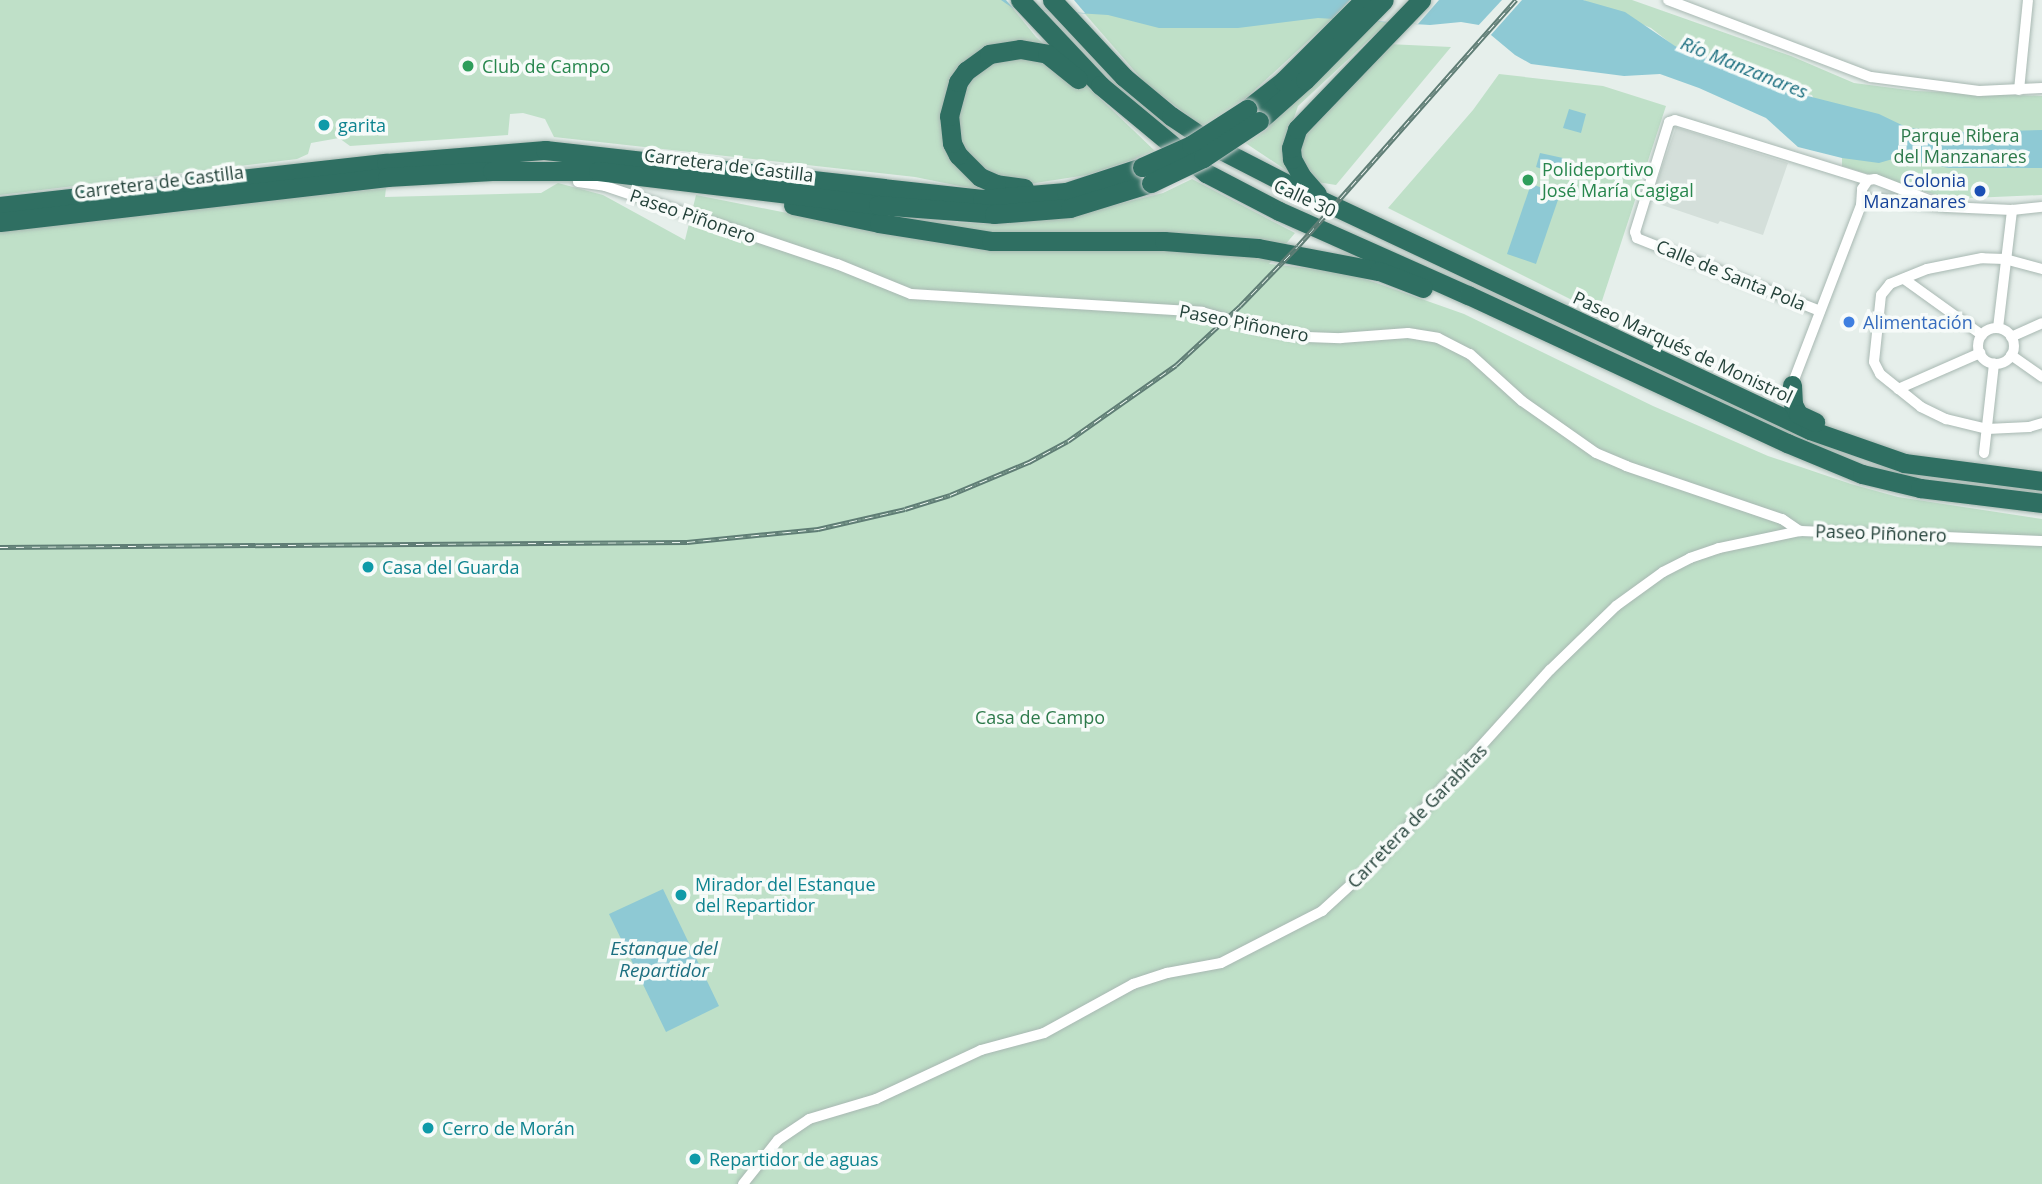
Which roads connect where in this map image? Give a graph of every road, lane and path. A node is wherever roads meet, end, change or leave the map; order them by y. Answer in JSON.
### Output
{"nodes":[{"id":1,"x":1020,"y":0,"type":"edge"},
{"id":2,"x":1052,"y":0,"type":"edge"},
{"id":3,"x":1364,"y":0,"type":"edge"},
{"id":4,"x":1384,"y":0,"type":"edge"},
{"id":5,"x":1421,"y":0,"type":"edge"},
{"id":6,"x":1668,"y":0,"type":"edge"},
{"id":7,"x":2028,"y":0,"type":"edge"},
{"id":8,"x":1338,"y":38,"type":"junction"},
{"id":9,"x":2042,"y":88,"type":"edge"},
{"id":10,"x":2019,"y":90,"type":"junction"},
{"id":11,"x":1206,"y":173,"type":"junction"},
{"id":12,"x":1142,"y":174,"type":"junction"},
{"id":13,"x":659,"y":176,"type":"junction"},
{"id":14,"x":1868,"y":180,"type":"junction"},
{"id":15,"x":578,"y":182,"type":"dead end"},
{"id":16,"x":1883,"y":183,"type":"junction"},
{"id":17,"x":1864,"y":197,"type":"junction"},
{"id":18,"x":1322,"y":200,"type":"junction"},
{"id":19,"x":1881,"y":200,"type":"junction"},
{"id":20,"x":0,"y":206,"type":"edge"},
{"id":21,"x":1947,"y":207,"type":"junction"},
{"id":22,"x":2042,"y":207,"type":"edge"},
{"id":23,"x":2012,"y":210,"type":"junction"},
{"id":24,"x":0,"y":222,"type":"edge"},
{"id":25,"x":2004,"y":259,"type":"junction"},
{"id":26,"x":2042,"y":269,"type":"edge"},
{"id":27,"x":1905,"y":279,"type":"junction"},
{"id":28,"x":1820,"y":311,"type":"junction"},
{"id":29,"x":2042,"y":323,"type":"edge"},
{"id":30,"x":1998,"y":328,"type":"junction"},
{"id":31,"x":1982,"y":335,"type":"junction"},
{"id":32,"x":2011,"y":337,"type":"junction"},
{"id":33,"x":1980,"y":353,"type":"junction"},
{"id":34,"x":2011,"y":355,"type":"junction"},
{"id":35,"x":1994,"y":363,"type":"junction"},
{"id":36,"x":1619,"y":365,"type":"junction"},
{"id":37,"x":2042,"y":377,"type":"edge"},
{"id":38,"x":1792,"y":385,"type":"junction"},
{"id":39,"x":1898,"y":389,"type":"junction"},
{"id":40,"x":1746,"y":400,"type":"junction"},
{"id":41,"x":2042,"y":423,"type":"edge"},
{"id":42,"x":1987,"y":429,"type":"junction"},
{"id":43,"x":1984,"y":453,"type":"dead end"},
{"id":44,"x":1877,"y":456,"type":"junction"},
{"id":45,"x":2042,"y":481,"type":"edge"},
{"id":46,"x":2042,"y":503,"type":"edge"},
{"id":47,"x":1800,"y":531,"type":"junction"},
{"id":48,"x":2042,"y":541,"type":"edge"},
{"id":49,"x":743,"y":1184,"type":"edge"}],
"edges":[{"from":1,"to":11,"type":"highway","name":"Calle 30"},
{"from":2,"to":18,"type":"highway","name":"Calle 30"},
{"from":3,"to":8,"type":"highway","name":"Carretera de Castilla"},
{"from":4,"to":8,"type":"highway","name":"Carretera de Castilla"},
{"from":5,"to":18,"type":"highway"},
{"from":6,"to":10,"type":"street"},
{"from":7,"to":10,"type":"street"},
{"from":8,"to":12,"type":"highway","name":"Carretera de Castilla","bridge":true},
{"from":9,"to":10,"type":"street"},
{"from":11,"to":12,"type":"highway"},
{"from":11,"to":36,"type":"highway","name":"Calle 30"},
{"from":12,"to":13,"type":"highway","name":"Carretera de Castilla"},
{"from":12,"to":20,"type":"highway","name":"Carretera de Castilla"},
{"from":13,"to":24,"type":"highway","name":"Carretera de Castilla"},
{"from":13,"to":36,"type":"highway"},
{"from":14,"to":16,"type":"street"},
{"from":14,"to":17,"type":"street"},
{"from":14,"to":28,"type":"street","name":"Calle de Santa Pola"},
{"from":15,"to":47,"type":"street","name":"Paseo Piñonero"},
{"from":16,"to":19,"type":"street"},
{"from":16,"to":21,"type":"street"},
{"from":17,"to":19,"type":"street"},
{"from":17,"to":28,"type":"street"},
{"from":18,"to":40,"type":"highway","name":"Paseo Marqués de Monistrol"},
{"from":19,"to":21,"type":"street"},
{"from":21,"to":23,"type":"street"},
{"from":22,"to":23,"type":"street"},
{"from":23,"to":25,"type":"street"},
{"from":25,"to":26,"type":"street"},
{"from":25,"to":27,"type":"street"},
{"from":25,"to":30,"type":"street"},
{"from":27,"to":31,"type":"street"},
{"from":27,"to":39,"type":"street"},
{"from":28,"to":38,"type":"street"},
{"from":29,"to":32,"type":"street"},
{"from":30,"to":31,"type":"street"},
{"from":30,"to":32,"type":"street"},
{"from":31,"to":33,"type":"street"},
{"from":32,"to":34,"type":"street"},
{"from":33,"to":35,"type":"street"},
{"from":33,"to":39,"type":"street"},
{"from":34,"to":35,"type":"street"},
{"from":34,"to":37,"type":"street"},
{"from":35,"to":42,"type":"street"},
{"from":36,"to":46,"type":"highway"},
{"from":38,"to":40,"type":"highway"},
{"from":38,"to":44,"type":"highway"},
{"from":39,"to":42,"type":"street"},
{"from":40,"to":44,"type":"highway","name":"Paseo Marqués de Monistrol"},
{"from":41,"to":42,"type":"street"},
{"from":42,"to":43,"type":"street"},
{"from":44,"to":45,"type":"highway","name":"Paseo Marqués de Monistrol"},
{"from":47,"to":48,"type":"street","name":"Paseo Piñonero"},
{"from":47,"to":49,"type":"street","name":"Carretera de Garabitas"}]}
